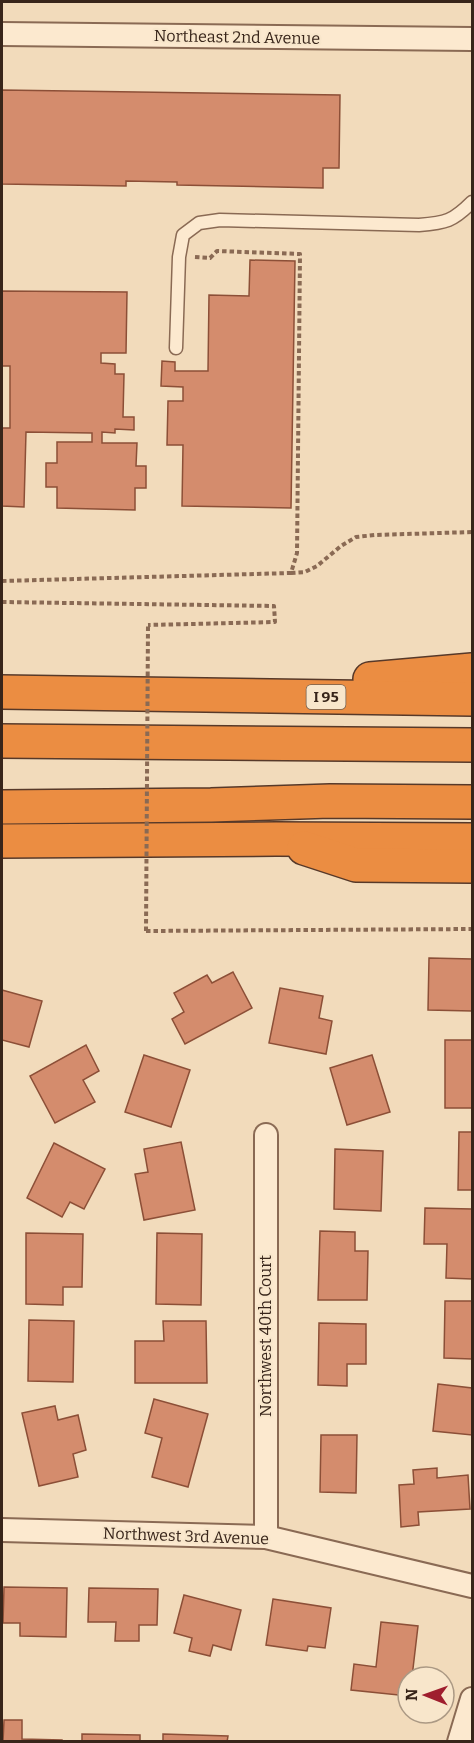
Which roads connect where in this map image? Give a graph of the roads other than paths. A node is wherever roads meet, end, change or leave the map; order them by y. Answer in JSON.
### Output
{"nodes":[{"id":1,"x":2,"y":34,"type":"edge"},
{"id":2,"x":472,"y":39,"type":"edge"},
{"id":3,"x":472,"y":202,"type":"edge"},
{"id":4,"x":176,"y":348,"type":"dead end"},
{"id":5,"x":472,"y":670,"type":"edge"},
{"id":6,"x":2,"y":692,"type":"edge"},
{"id":7,"x":179,"y":695,"type":"junction"},
{"id":8,"x":472,"y":699,"type":"edge"},
{"id":9,"x":2,"y":741,"type":"edge"},
{"id":10,"x":472,"y":744,"type":"edge"},
{"id":11,"x":2,"y":792,"type":"edge"},
{"id":12,"x":330,"y":801,"type":"junction"},
{"id":13,"x":472,"y":802,"type":"edge"},
{"id":14,"x":2,"y":807,"type":"edge"},
{"id":15,"x":276,"y":839,"type":"junction"},
{"id":16,"x":472,"y":840,"type":"edge"},
{"id":17,"x":2,"y":841,"type":"edge"},
{"id":18,"x":472,"y":866,"type":"edge"},
{"id":19,"x":266,"y":1135,"type":"dead end"},
{"id":20,"x":2,"y":1530,"type":"edge"},
{"id":21,"x":266,"y":1537,"type":"junction"},
{"id":22,"x":472,"y":1586,"type":"edge"},
{"id":23,"x":472,"y":1699,"type":"edge"},
{"id":24,"x":459,"y":1742,"type":"edge"}],
"edges":[{"from":1,"to":2,"type":"street","name":"Northeast 2nd Avenue"},
{"from":3,"to":4,"type":"lane"},
{"from":5,"to":7,"type":"highway"},
{"from":6,"to":7,"type":"highway","number":"I 95"},
{"from":7,"to":8,"type":"highway","number":"I 95"},
{"from":9,"to":10,"type":"highway"},
{"from":11,"to":12,"type":"highway"},
{"from":12,"to":13,"type":"highway"},
{"from":12,"to":14,"type":"highway"},
{"from":15,"to":16,"type":"highway"},
{"from":15,"to":17,"type":"highway"},
{"from":15,"to":18,"type":"highway"},
{"from":19,"to":21,"type":"street","name":"Northwest 40th Court"},
{"from":20,"to":21,"type":"street","name":"Northwest 3rd Avenue"},
{"from":21,"to":22,"type":"street","name":"Northwest 3rd Avenue"},
{"from":23,"to":24,"type":"street"}]}
